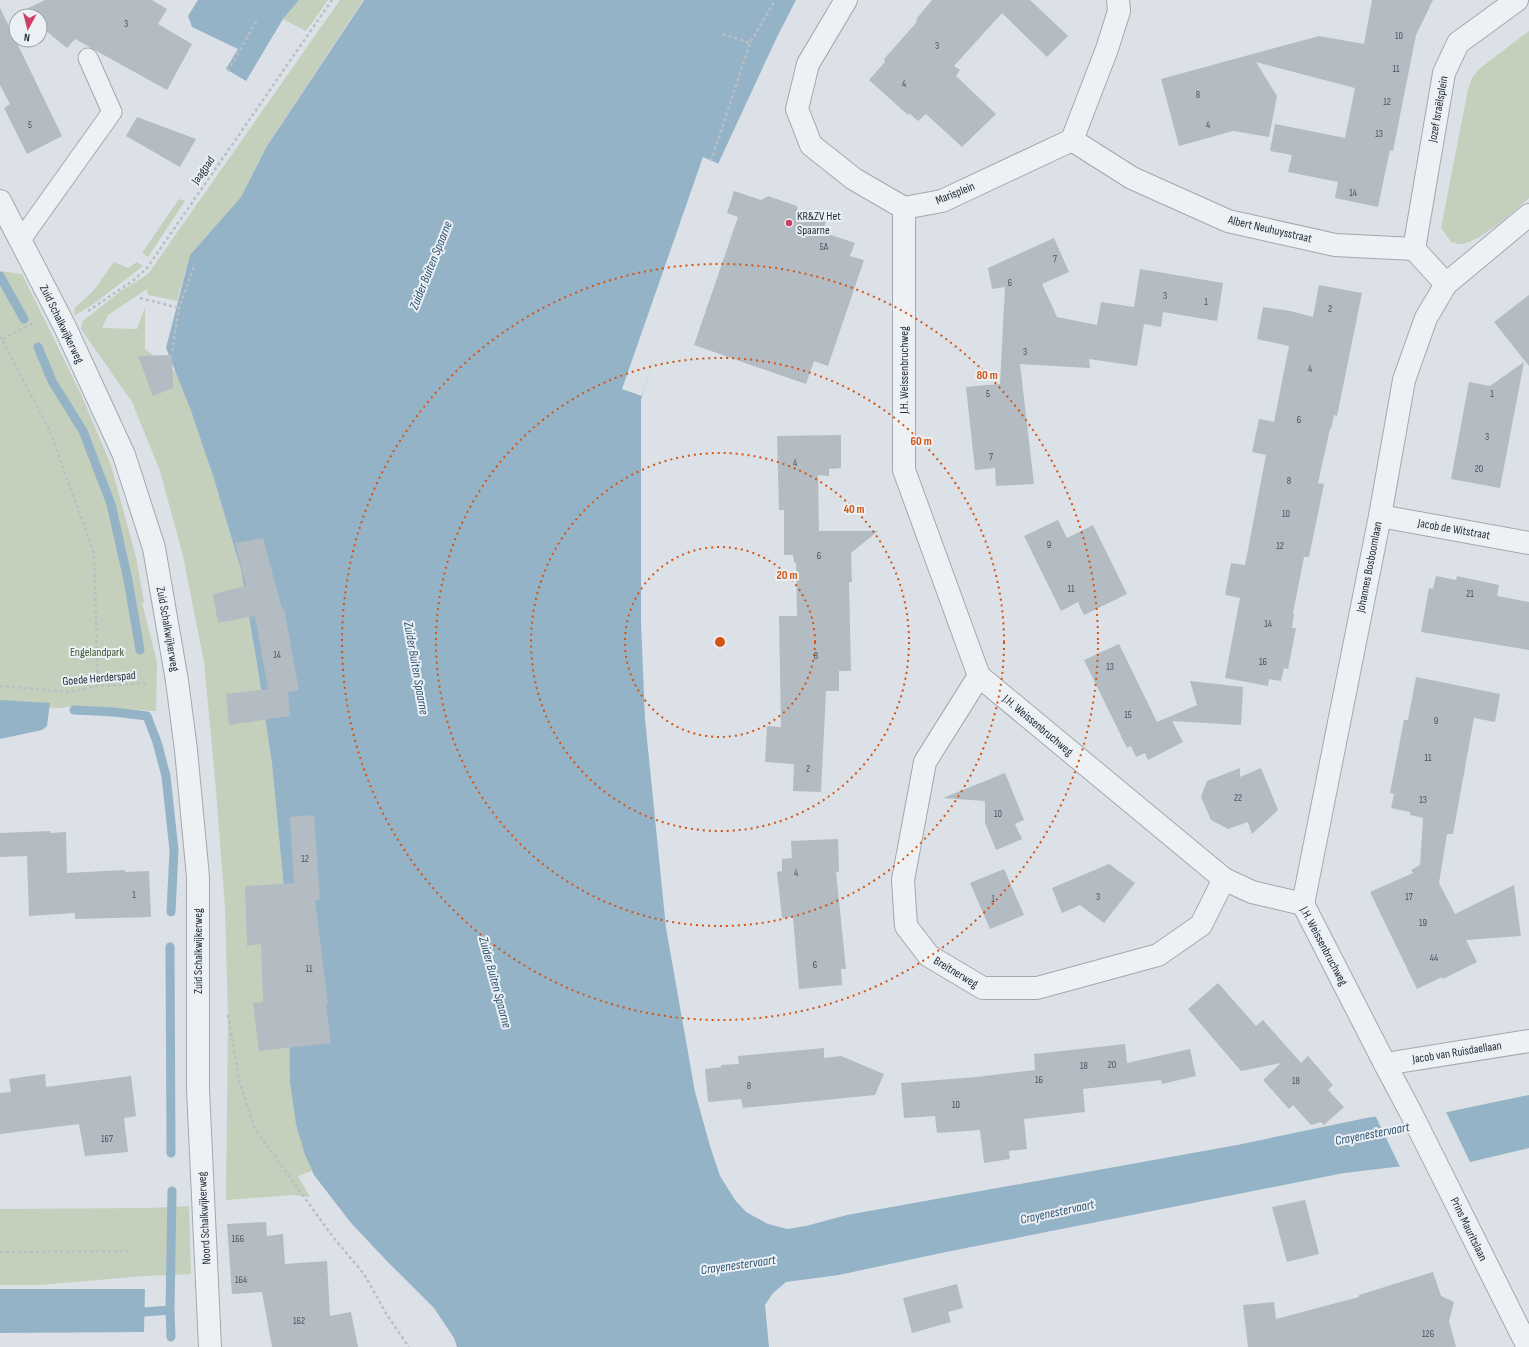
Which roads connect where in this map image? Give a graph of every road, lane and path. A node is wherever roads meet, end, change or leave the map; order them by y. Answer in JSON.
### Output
{"nodes":[{"id":1,"x":332,"y":0,"type":"edge"},
{"id":2,"x":775,"y":0,"type":"edge"},
{"id":3,"x":846,"y":0,"type":"edge"},
{"id":4,"x":1118,"y":0,"type":"edge"},
{"id":5,"x":1517,"y":0,"type":"edge"},
{"id":6,"x":257,"y":20,"type":"dead end"},
{"id":7,"x":723,"y":34,"type":"dead end"},
{"id":8,"x":750,"y":43,"type":"junction"},
{"id":9,"x":88,"y":58,"type":"dead end"},
{"id":10,"x":228,"y":71,"type":"dead end"},
{"id":11,"x":1072,"y":140,"type":"junction"},
{"id":12,"x":711,"y":161,"type":"dead end"},
{"id":13,"x":0,"y":201,"type":"edge"},
{"id":14,"x":904,"y":208,"type":"junction"},
{"id":15,"x":1529,"y":216,"type":"edge"},
{"id":16,"x":20,"y":240,"type":"junction"},
{"id":17,"x":1414,"y":249,"type":"junction"},
{"id":18,"x":195,"y":264,"type":"dead end"},
{"id":19,"x":1446,"y":284,"type":"junction"},
{"id":20,"x":140,"y":298,"type":"dead end"},
{"id":21,"x":179,"y":308,"type":"junction"},
{"id":22,"x":65,"y":327,"type":"junction"},
{"id":23,"x":0,"y":336,"type":"edge"},
{"id":24,"x":172,"y":351,"type":"dead end"},
{"id":25,"x":1380,"y":516,"type":"junction"},
{"id":26,"x":1529,"y":543,"type":"edge"},
{"id":27,"x":979,"y":676,"type":"junction"},
{"id":28,"x":177,"y":681,"type":"junction"},
{"id":29,"x":0,"y":686,"type":"edge"},
{"id":30,"x":98,"y":686,"type":"junction"},
{"id":31,"x":1224,"y":880,"type":"junction"},
{"id":32,"x":1303,"y":904,"type":"junction"},
{"id":33,"x":227,"y":1010,"type":"dead end"},
{"id":34,"x":1529,"y":1041,"type":"edge"},
{"id":35,"x":1385,"y":1064,"type":"junction"},
{"id":36,"x":198,"y":1089,"type":"joint"},
{"id":37,"x":1410,"y":1111,"type":"joint"},
{"id":38,"x":131,"y":1251,"type":"dead end"},
{"id":39,"x":0,"y":1252,"type":"edge"},
{"id":40,"x":210,"y":1347,"type":"edge"},
{"id":41,"x":409,"y":1347,"type":"edge"},
{"id":42,"x":1528,"y":1347,"type":"edge"}],
"edges":[{"from":1,"to":22,"type":"path","name":"Jaagpad"},
{"from":2,"to":8,"type":"path"},
{"from":3,"to":14,"type":"street"},
{"from":4,"to":11,"type":"street"},
{"from":5,"to":17,"type":"street","name":"Jozef Israëlsplein"},
{"from":6,"to":10,"type":"path"},
{"from":7,"to":8,"type":"path"},
{"from":8,"to":12,"type":"path"},
{"from":9,"to":16,"type":"lane"},
{"from":11,"to":14,"type":"street","name":"Marisplein"},
{"from":11,"to":17,"type":"street","name":"Albert Neuhuysstraat"},
{"from":13,"to":16,"type":"street","name":"Zuid Schalkwijkerweg"},
{"from":14,"to":27,"type":"street","name":"J.H. Weissenbruchweg"},
{"from":15,"to":19,"type":"street"},
{"from":16,"to":22,"type":"street","name":"Zuid Schalkwijkerweg"},
{"from":17,"to":19,"type":"street"},
{"from":18,"to":21,"type":"path"},
{"from":19,"to":25,"type":"street","name":"Johannes Bosboomlaan"},
{"from":20,"to":21,"type":"path"},
{"from":21,"to":24,"type":"path"},
{"from":22,"to":28,"type":"street","name":"Zuid Schalkwijkerweg"},
{"from":23,"to":30,"type":"path"},
{"from":25,"to":26,"type":"street","name":"Jacob de Witstraat"},
{"from":25,"to":32,"type":"street","name":"Johannes Bosboomlaan"},
{"from":27,"to":31,"type":"street","name":"J.H. Weissenbruchweg"},
{"from":27,"to":31,"type":"street","name":"Breitnerweg"},
{"from":28,"to":30,"type":"path","name":"Goede Herderspad"},
{"from":28,"to":36,"type":"street","name":"Zuid Schalkwijkerweg"},
{"from":29,"to":30,"type":"path","name":"Goede Herderspad"},
{"from":31,"to":32,"type":"street","name":"J.H. Weissenbruchweg"},
{"from":32,"to":35,"type":"street","name":"J.H. Weissenbruchweg"},
{"from":33,"to":41,"type":"path"},
{"from":34,"to":35,"type":"street","name":"Jacob van Ruisdaellaan"},
{"from":35,"to":37,"type":"street","name":"J.H. Weissenbruchweg"},
{"from":36,"to":40,"type":"street","name":"Noord Schalkwijkerweg"},
{"from":37,"to":42,"type":"street","name":"Prins Mauritslaan"},
{"from":38,"to":39,"type":"path"}]}
